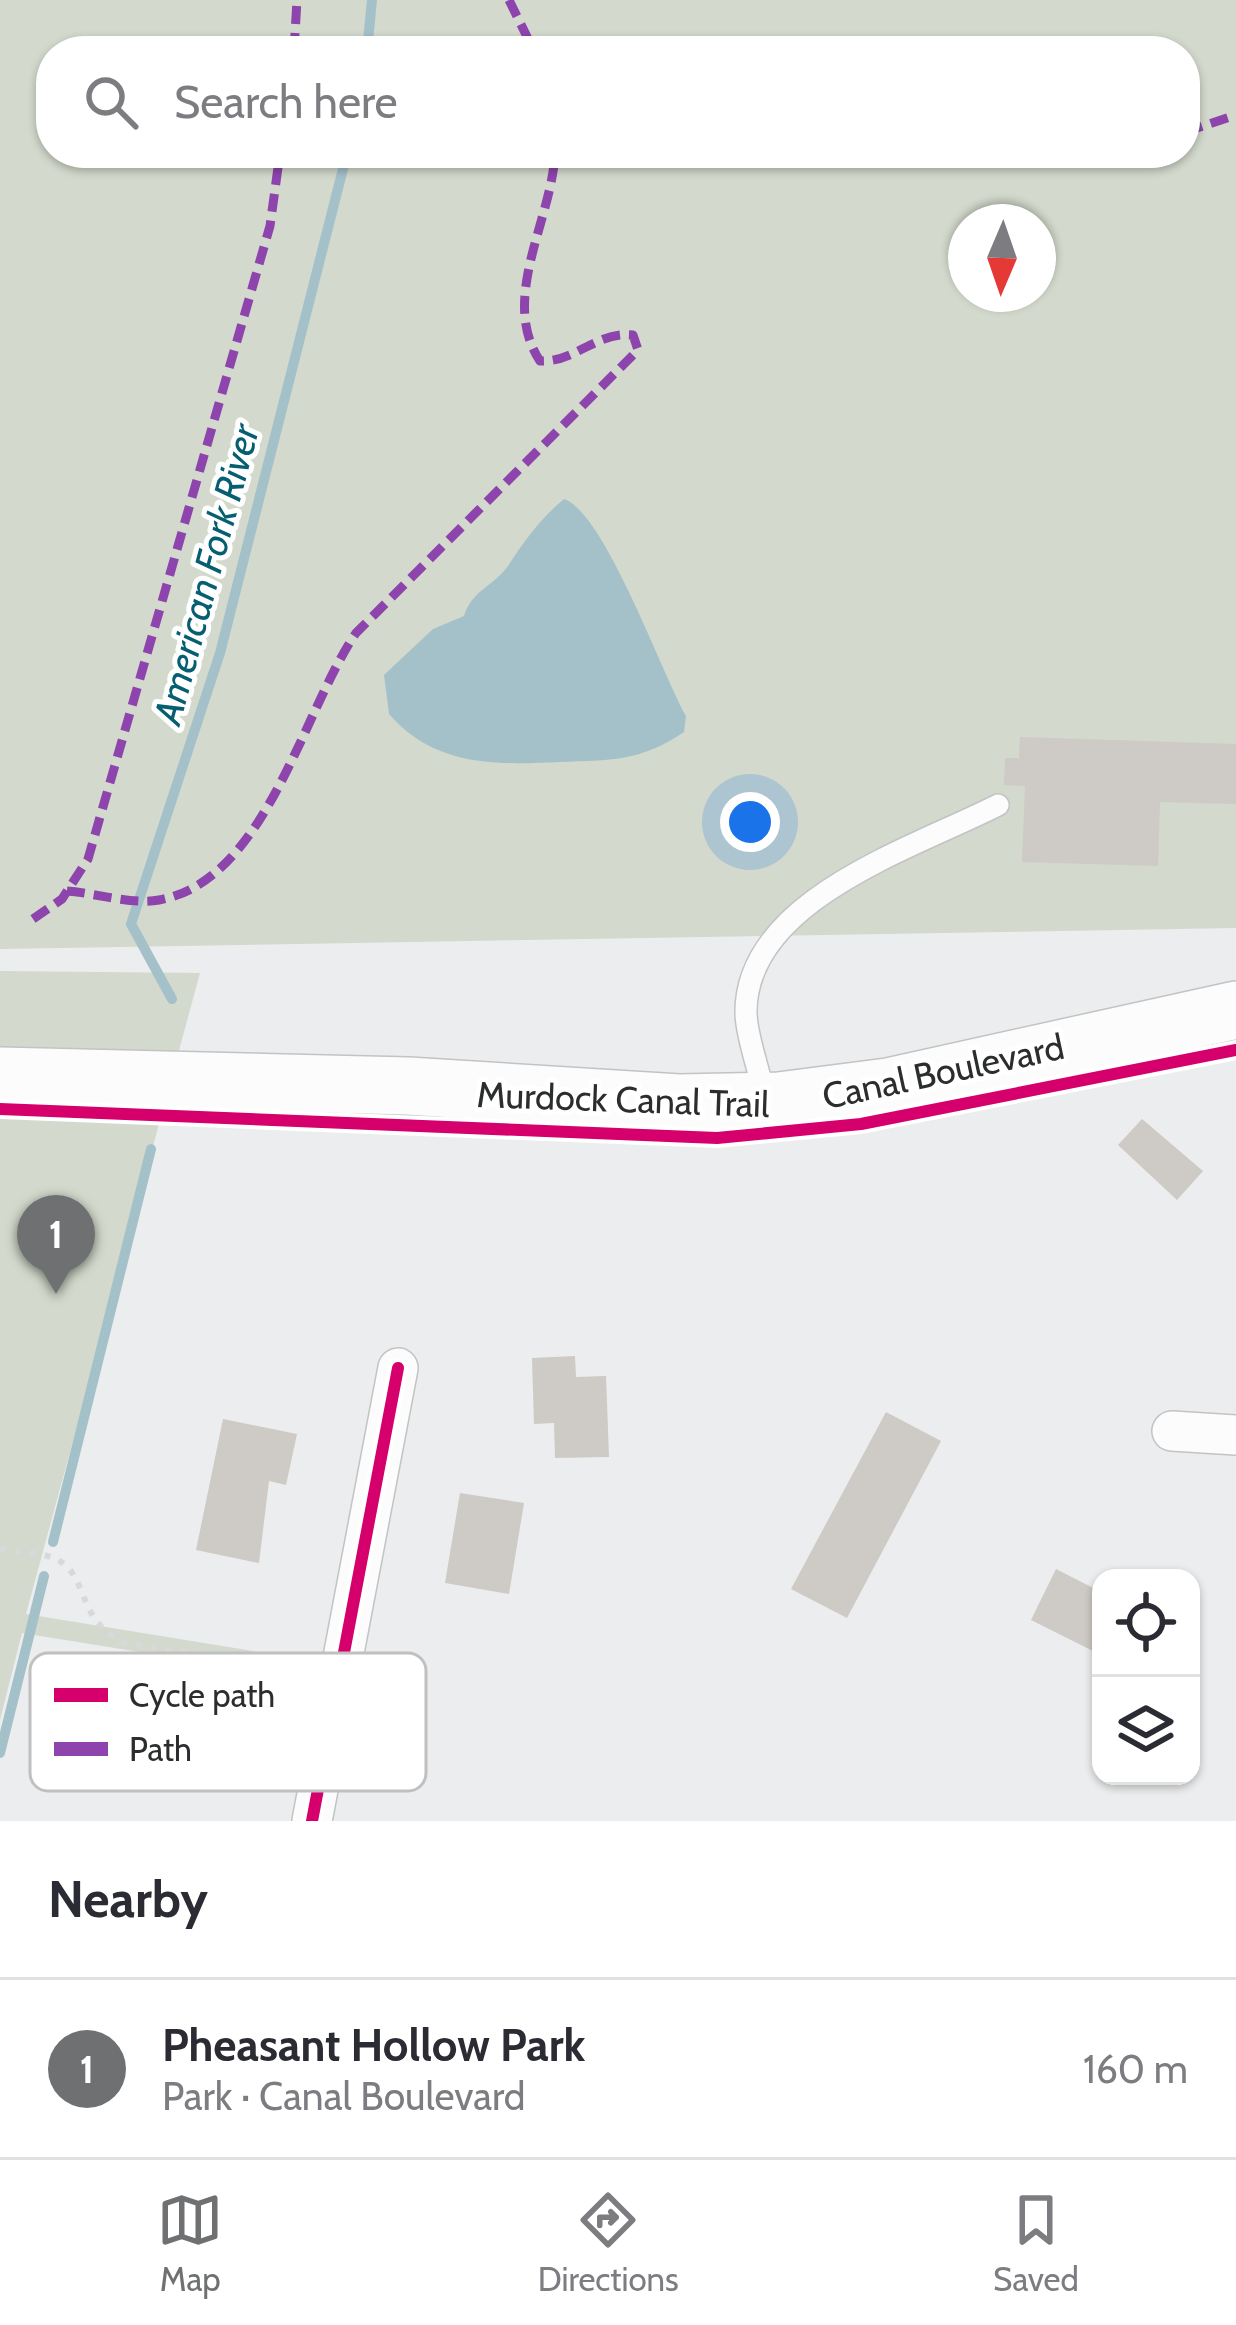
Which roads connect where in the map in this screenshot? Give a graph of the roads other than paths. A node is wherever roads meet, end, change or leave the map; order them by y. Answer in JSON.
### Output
{"nodes":[{"id":1,"x":998,"y":805,"type":"dead end"},
{"id":2,"x":1236,"y":975,"type":"edge"},
{"id":3,"x":1236,"y":1010,"type":"edge"},
{"id":4,"x":0,"y":1056,"type":"edge"},
{"id":5,"x":0,"y":1076,"type":"edge"},
{"id":6,"x":762,"y":1083,"type":"junction"},
{"id":7,"x":398,"y":1368,"type":"dead end"},
{"id":8,"x":1172,"y":1431,"type":"dead end"},
{"id":9,"x":1236,"y":1435,"type":"edge"},
{"id":10,"x":341,"y":1653,"type":"edge"},
{"id":11,"x":317,"y":1791,"type":"edge"},
{"id":12,"x":312,"y":1821,"type":"edge"}],
"edges":[{"from":1,"to":6,"type":"lane"},
{"from":2,"to":6,"type":"main road","name":"Canal Boulevard"},
{"from":3,"to":6,"type":"main road","name":"Canal Boulevard"},
{"from":4,"to":6,"type":"main road","name":"Canal Boulevard"},
{"from":5,"to":6,"type":"main road","name":"Canal Boulevard"},
{"from":7,"to":10,"type":"street"},
{"from":8,"to":9,"type":"street"},
{"from":11,"to":12,"type":"street"}]}
